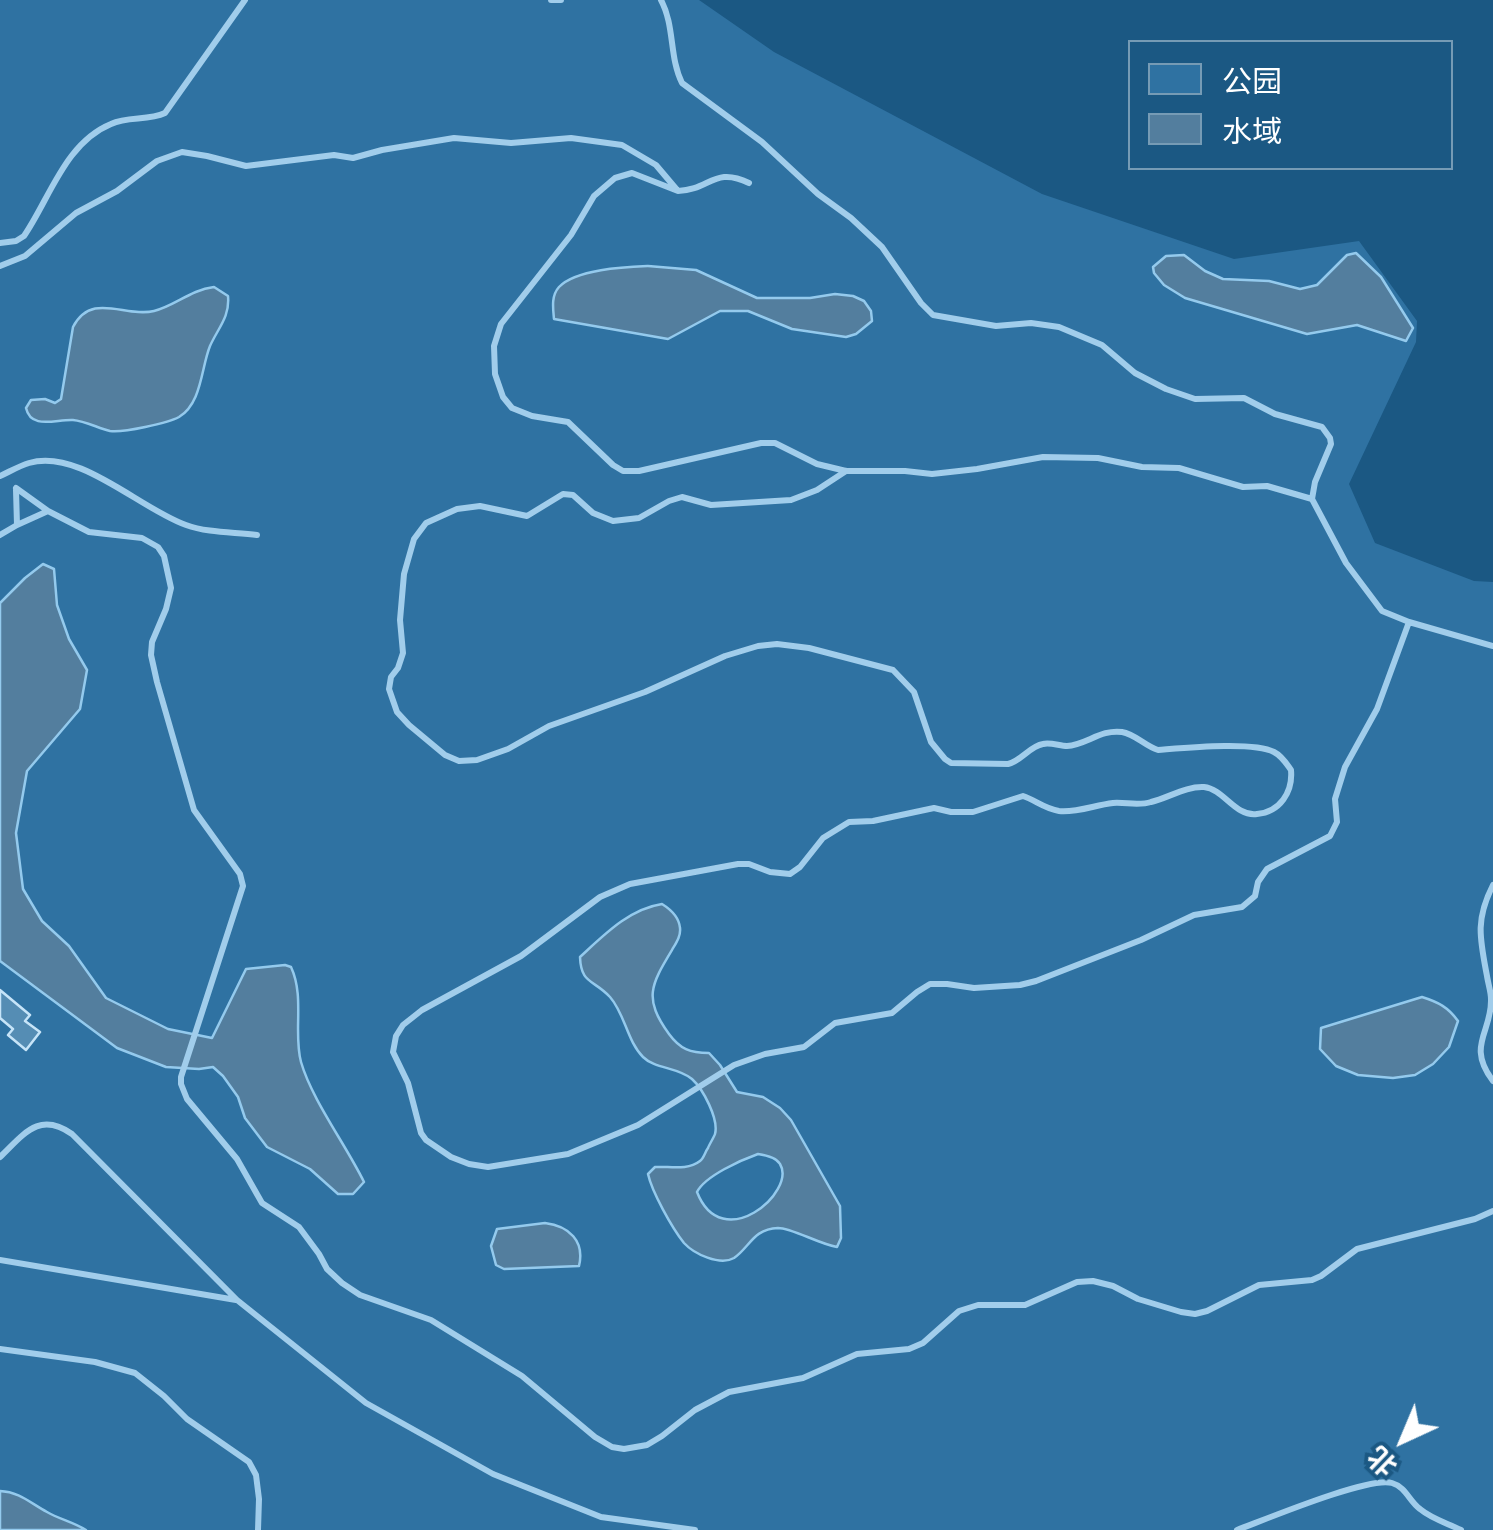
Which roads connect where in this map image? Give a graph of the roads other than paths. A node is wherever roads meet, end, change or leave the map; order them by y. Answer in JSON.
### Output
{"nodes":[{"id":1,"x":246,"y":0,"type":"edge"},
{"id":2,"x":550,"y":0,"type":"edge"},
{"id":3,"x":561,"y":0,"type":"edge"},
{"id":4,"x":661,"y":0,"type":"edge"},
{"id":5,"x":749,"y":184,"type":"dead end"},
{"id":6,"x":678,"y":191,"type":"junction"},
{"id":7,"x":0,"y":243,"type":"edge"},
{"id":8,"x":0,"y":266,"type":"edge"},
{"id":9,"x":846,"y":471,"type":"junction"},
{"id":10,"x":0,"y":476,"type":"edge"},
{"id":11,"x":1312,"y":499,"type":"junction"},
{"id":12,"x":48,"y":510,"type":"junction"},
{"id":13,"x":17,"y":525,"type":"junction"},
{"id":14,"x":0,"y":535,"type":"edge"},
{"id":15,"x":257,"y":535,"type":"dead end"},
{"id":16,"x":1409,"y":622,"type":"junction"},
{"id":17,"x":1493,"y":646,"type":"edge"},
{"id":18,"x":1493,"y":885,"type":"edge"},
{"id":19,"x":1493,"y":1081,"type":"edge"},
{"id":20,"x":0,"y":1156,"type":"edge"},
{"id":21,"x":1493,"y":1211,"type":"edge"},
{"id":22,"x":0,"y":1260,"type":"edge"},
{"id":23,"x":238,"y":1300,"type":"junction"},
{"id":24,"x":0,"y":1350,"type":"edge"},
{"id":25,"x":258,"y":1530,"type":"edge"},
{"id":26,"x":695,"y":1530,"type":"edge"},
{"id":27,"x":1237,"y":1530,"type":"edge"},
{"id":28,"x":1461,"y":1530,"type":"edge"}],
"edges":[{"from":1,"to":7,"type":"lane"},
{"from":2,"to":3,"type":"lane"},
{"from":4,"to":11,"type":"lane"},
{"from":5,"to":6,"type":"lane"},
{"from":6,"to":8,"type":"lane"},
{"from":6,"to":9,"type":"lane"},
{"from":9,"to":11,"type":"lane"},
{"from":9,"to":16,"type":"lane"},
{"from":10,"to":15,"type":"lane"},
{"from":11,"to":16,"type":"lane"},
{"from":12,"to":13,"type":"lane"},
{"from":12,"to":13,"type":"lane"},
{"from":12,"to":21,"type":"lane"},
{"from":13,"to":14,"type":"lane"},
{"from":16,"to":17,"type":"lane"},
{"from":18,"to":19,"type":"lane"},
{"from":20,"to":23,"type":"lane"},
{"from":22,"to":23,"type":"lane"},
{"from":23,"to":26,"type":"lane"},
{"from":24,"to":25,"type":"lane"},
{"from":27,"to":28,"type":"lane"}]}
